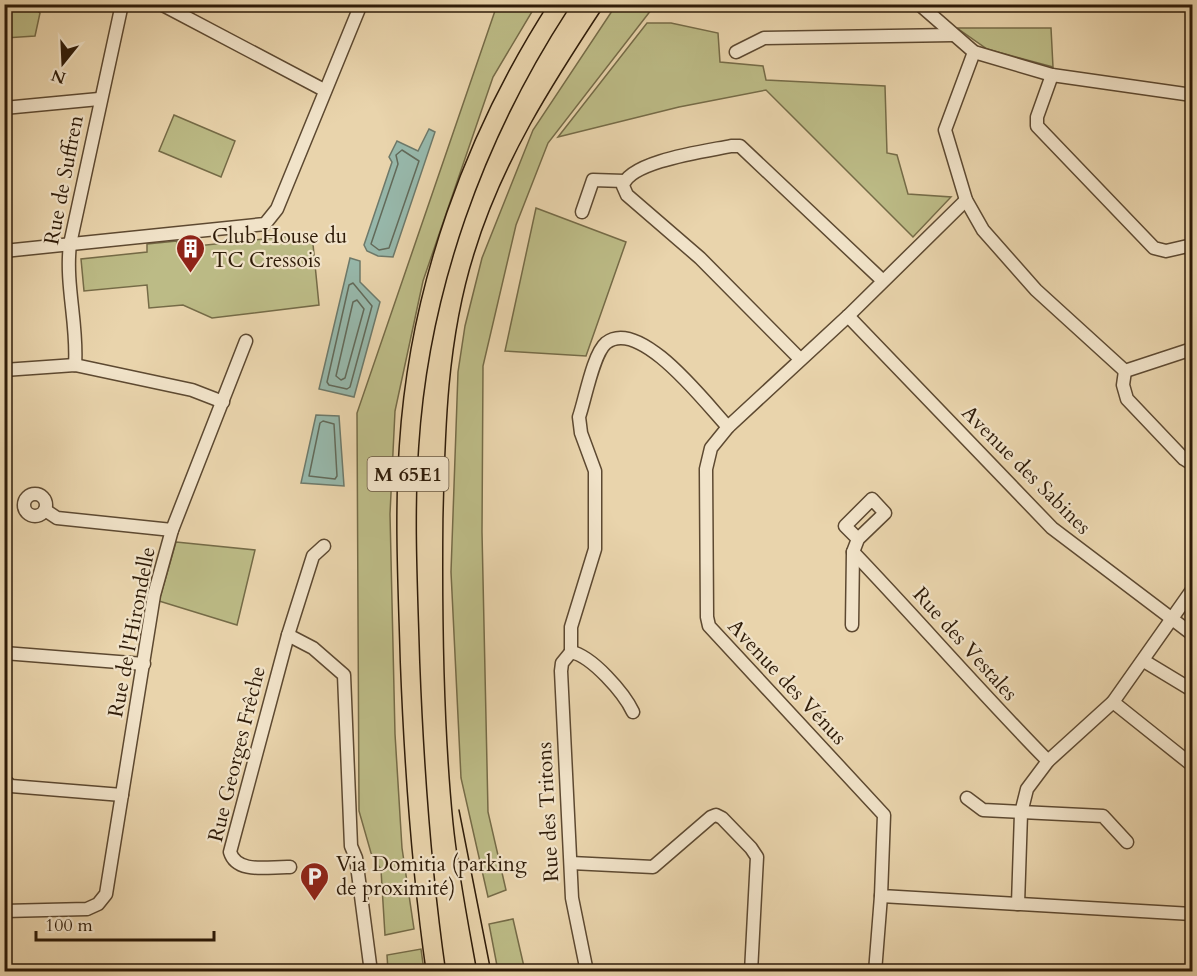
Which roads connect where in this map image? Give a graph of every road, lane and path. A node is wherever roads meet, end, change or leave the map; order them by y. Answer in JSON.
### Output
{"nodes":[{"id":1,"x":122,"y":4,"type":"edge"},
{"id":2,"x":161,"y":4,"type":"edge"},
{"id":3,"x":361,"y":4,"type":"edge"},
{"id":4,"x":560,"y":4,"type":"edge"},
{"id":5,"x":919,"y":4,"type":"edge"},
{"id":6,"x":952,"y":35,"type":"junction"},
{"id":7,"x":736,"y":52,"type":"dead end"},
{"id":8,"x":974,"y":52,"type":"junction"},
{"id":9,"x":1052,"y":75,"type":"junction"},
{"id":10,"x":324,"y":90,"type":"junction"},
{"id":11,"x":1192,"y":95,"type":"edge"},
{"id":12,"x":99,"y":99,"type":"junction"},
{"id":13,"x":4,"y":108,"type":"edge"},
{"id":14,"x":624,"y":181,"type":"junction"},
{"id":15,"x":966,"y":200,"type":"junction"},
{"id":16,"x":582,"y":212,"type":"dead end"},
{"id":17,"x":70,"y":244,"type":"junction"},
{"id":18,"x":1192,"y":245,"type":"edge"},
{"id":19,"x":4,"y":251,"type":"edge"},
{"id":20,"x":882,"y":280,"type":"junction"},
{"id":21,"x":848,"y":315,"type":"junction"},
{"id":22,"x":246,"y":341,"type":"dead end"},
{"id":23,"x":1192,"y":349,"type":"edge"},
{"id":24,"x":800,"y":359,"type":"junction"},
{"id":25,"x":75,"y":365,"type":"junction"},
{"id":26,"x":4,"y":370,"type":"edge"},
{"id":27,"x":1125,"y":371,"type":"junction"},
{"id":28,"x":223,"y":402,"type":"junction"},
{"id":29,"x":728,"y":427,"type":"junction"},
{"id":30,"x":1192,"y":464,"type":"edge"},
{"id":31,"x":45,"y":510,"type":"dead end"},
{"id":32,"x":172,"y":530,"type":"junction"},
{"id":33,"x":858,"y":539,"type":"dead end"},
{"id":34,"x":324,"y":546,"type":"dead end"},
{"id":35,"x":853,"y":552,"type":"junction"},
{"id":36,"x":1192,"y":590,"type":"edge"},
{"id":37,"x":1172,"y":620,"type":"junction"},
{"id":38,"x":852,"y":625,"type":"dead end"},
{"id":39,"x":1192,"y":634,"type":"edge"},
{"id":40,"x":288,"y":635,"type":"junction"},
{"id":41,"x":4,"y":652,"type":"edge"},
{"id":42,"x":571,"y":652,"type":"junction"},
{"id":43,"x":1144,"y":661,"type":"junction"},
{"id":44,"x":144,"y":663,"type":"junction"},
{"id":45,"x":1192,"y":690,"type":"edge"},
{"id":46,"x":1113,"y":702,"type":"junction"},
{"id":47,"x":633,"y":712,"type":"dead end"},
{"id":48,"x":1048,"y":761,"type":"junction"},
{"id":49,"x":1192,"y":765,"type":"edge"},
{"id":50,"x":4,"y":780,"type":"edge"},
{"id":51,"x":123,"y":795,"type":"junction"},
{"id":52,"x":967,"y":798,"type":"dead end"},
{"id":53,"x":1021,"y":813,"type":"junction"},
{"id":54,"x":1127,"y":842,"type":"dead end"},
{"id":55,"x":571,"y":862,"type":"junction"},
{"id":56,"x":290,"y":867,"type":"dead end"},
{"id":57,"x":881,"y":896,"type":"junction"},
{"id":58,"x":1018,"y":904,"type":"junction"},
{"id":59,"x":4,"y":911,"type":"edge"},
{"id":60,"x":1192,"y":914,"type":"edge"},
{"id":61,"x":371,"y":972,"type":"edge"},
{"id":62,"x":436,"y":972,"type":"edge"},
{"id":63,"x":587,"y":972,"type":"edge"},
{"id":64,"x":751,"y":972,"type":"edge"},
{"id":65,"x":875,"y":972,"type":"edge"}],
"edges":[{"from":1,"to":12,"type":"street","name":"Rue de Suffren"},
{"from":2,"to":10,"type":"street"},
{"from":3,"to":10,"type":"street"},
{"from":4,"to":62,"type":"main road","number":"M 65E1"},
{"from":5,"to":6,"type":"street"},
{"from":6,"to":7,"type":"street"},
{"from":6,"to":8,"type":"street"},
{"from":8,"to":9,"type":"street"},
{"from":8,"to":15,"type":"street"},
{"from":9,"to":11,"type":"street"},
{"from":9,"to":18,"type":"street"},
{"from":10,"to":17,"type":"street"},
{"from":12,"to":13,"type":"street"},
{"from":12,"to":17,"type":"street","name":"Rue de Suffren"},
{"from":14,"to":16,"type":"street"},
{"from":14,"to":20,"type":"street"},
{"from":14,"to":24,"type":"street"},
{"from":15,"to":20,"type":"street","name":"Avenue des Vénus"},
{"from":15,"to":27,"type":"street"},
{"from":17,"to":19,"type":"street"},
{"from":17,"to":25,"type":"street","name":"Rue de Suffren"},
{"from":20,"to":21,"type":"street","name":"Avenue des Vénus"},
{"from":21,"to":24,"type":"street","name":"Avenue des Vénus"},
{"from":21,"to":37,"type":"street","name":"Avenue des Sabines"},
{"from":22,"to":28,"type":"street","name":"Rue de l'Hirondelle"},
{"from":23,"to":27,"type":"street"},
{"from":24,"to":29,"type":"street","name":"Avenue des Vénus"},
{"from":25,"to":26,"type":"street"},
{"from":25,"to":28,"type":"street"},
{"from":27,"to":30,"type":"street"},
{"from":28,"to":32,"type":"street","name":"Rue de l'Hirondelle"},
{"from":29,"to":42,"type":"street","name":"Rue des Tritons"},
{"from":29,"to":57,"type":"street","name":"Avenue des Vénus"},
{"from":31,"to":32,"type":"street"},
{"from":32,"to":44,"type":"street","name":"Rue de l'Hirondelle"},
{"from":33,"to":35,"type":"street"},
{"from":34,"to":40,"type":"street","name":"Rue Georges Frêche"},
{"from":35,"to":38,"type":"street"},
{"from":35,"to":48,"type":"street","name":"Rue des Vestales"},
{"from":36,"to":37,"type":"street"},
{"from":37,"to":39,"type":"street","name":"Avenue des Sabines"},
{"from":37,"to":43,"type":"street"},
{"from":40,"to":56,"type":"street","name":"Rue Georges Frêche"},
{"from":40,"to":61,"type":"street"},
{"from":41,"to":44,"type":"street"},
{"from":42,"to":47,"type":"street"},
{"from":42,"to":55,"type":"street","name":"Rue des Tritons"},
{"from":43,"to":45,"type":"street"},
{"from":43,"to":46,"type":"street"},
{"from":44,"to":51,"type":"street","name":"Rue de l'Hirondelle"},
{"from":46,"to":48,"type":"street"},
{"from":46,"to":49,"type":"street"},
{"from":48,"to":53,"type":"street"},
{"from":50,"to":51,"type":"street"},
{"from":51,"to":59,"type":"street","name":"Rue de l'Hirondelle"},
{"from":52,"to":53,"type":"street"},
{"from":53,"to":54,"type":"street"},
{"from":53,"to":58,"type":"street"},
{"from":55,"to":63,"type":"street","name":"Rue des Tritons"},
{"from":55,"to":64,"type":"street"},
{"from":57,"to":58,"type":"street"},
{"from":57,"to":65,"type":"street"},
{"from":58,"to":60,"type":"street"}]}
